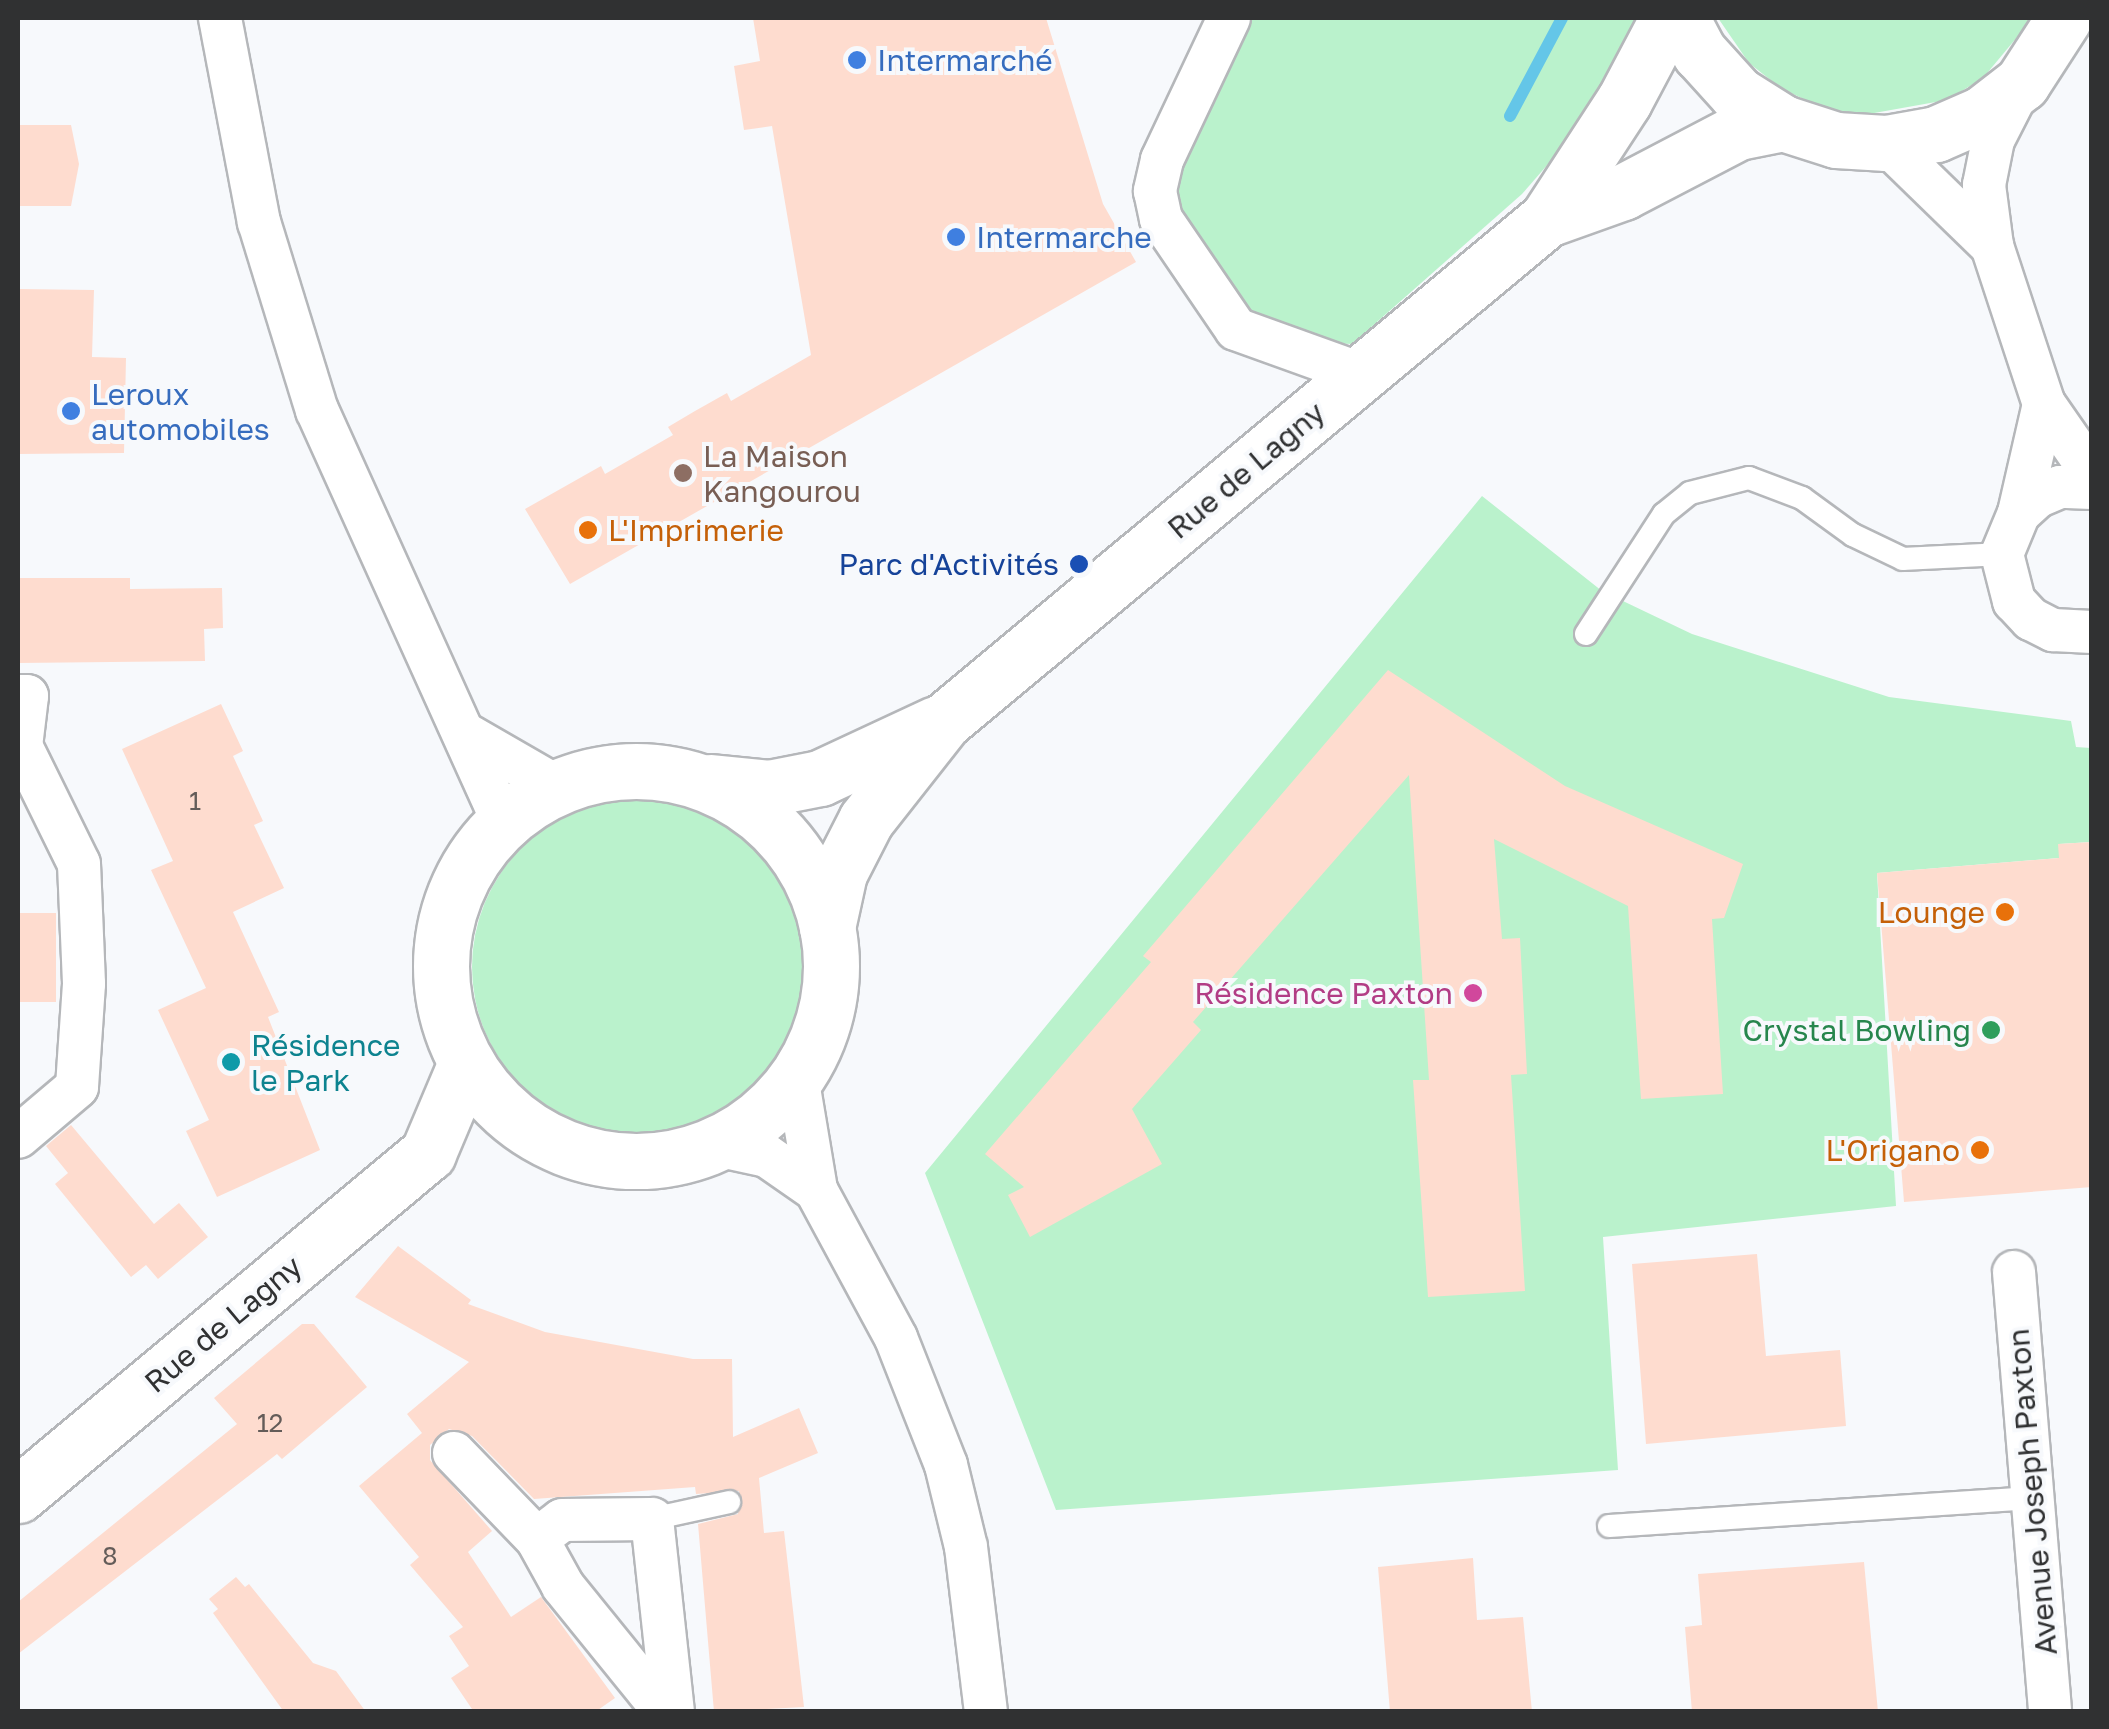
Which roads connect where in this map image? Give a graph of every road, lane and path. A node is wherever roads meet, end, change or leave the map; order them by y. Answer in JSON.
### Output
{"nodes":[{"id":1,"x":220,"y":18,"type":"edge"},
{"id":2,"x":1229,"y":18,"type":"edge"},
{"id":3,"x":1668,"y":18,"type":"edge"},
{"id":4,"x":1681,"y":18,"type":"edge"},
{"id":5,"x":2064,"y":18,"type":"edge"},
{"id":6,"x":2022,"y":82,"type":"junction"},
{"id":7,"x":1784,"y":124,"type":"junction"},
{"id":8,"x":1886,"y":144,"type":"junction"},
{"id":9,"x":1548,"y":219,"type":"junction"},
{"id":10,"x":1992,"y":246,"type":"junction"},
{"id":11,"x":1361,"y":374,"type":"junction"},
{"id":12,"x":2044,"y":404,"type":"junction"},
{"id":13,"x":2092,"y":472,"type":"edge"},
{"id":14,"x":2092,"y":488,"type":"edge"},
{"id":15,"x":2018,"y":513,"type":"junction"},
{"id":16,"x":2002,"y":554,"type":"junction"},
{"id":17,"x":2072,"y":631,"type":"edge"},
{"id":18,"x":1586,"y":634,"type":"dead end"},
{"id":19,"x":2092,"y":661,"type":"edge"},
{"id":20,"x":18,"y":696,"type":"edge"},
{"id":21,"x":944,"y":720,"type":"junction"},
{"id":22,"x":469,"y":736,"type":"junction"},
{"id":23,"x":696,"y":780,"type":"junction"},
{"id":24,"x":556,"y":786,"type":"junction"},
{"id":25,"x":504,"y":820,"type":"junction"},
{"id":26,"x":827,"y":928,"type":"junction"},
{"id":27,"x":466,"y":1063,"type":"junction"},
{"id":28,"x":798,"y":1076,"type":"junction"},
{"id":29,"x":536,"y":1134,"type":"junction"},
{"id":30,"x":18,"y":1136,"type":"edge"},
{"id":31,"x":716,"y":1145,"type":"junction"},
{"id":32,"x":428,"y":1153,"type":"junction"},
{"id":33,"x":816,"y":1190,"type":"junction"},
{"id":34,"x":2014,"y":1272,"type":"dead end"},
{"id":35,"x":454,"y":1452,"type":"dead end"},
{"id":36,"x":18,"y":1495,"type":"edge"},
{"id":37,"x":2032,"y":1498,"type":"junction"},
{"id":38,"x":729,"y":1502,"type":"dead end"},
{"id":39,"x":652,"y":1519,"type":"junction"},
{"id":40,"x":1609,"y":1526,"type":"dead end"},
{"id":41,"x":537,"y":1539,"type":"junction"},
{"id":42,"x":665,"y":1712,"type":"edge"},
{"id":43,"x":672,"y":1712,"type":"edge"},
{"id":44,"x":986,"y":1712,"type":"edge"},
{"id":45,"x":2050,"y":1712,"type":"edge"}],
"edges":[{"from":1,"to":22,"type":"street"},
{"from":2,"to":11,"type":"street"},
{"from":3,"to":9,"type":"main road","name":"Rue de Lagny"},
{"from":4,"to":7,"type":"main road"},
{"from":5,"to":6,"type":"main road"},
{"from":6,"to":8,"type":"main road"},
{"from":6,"to":10,"type":"street"},
{"from":7,"to":8,"type":"main road"},
{"from":7,"to":9,"type":"main road","name":"Rue de Lagny"},
{"from":8,"to":10,"type":"street"},
{"from":9,"to":11,"type":"main road","name":"Rue de Lagny"},
{"from":10,"to":12,"type":"street"},
{"from":11,"to":21,"type":"main road","name":"Rue de Lagny"},
{"from":12,"to":13,"type":"street"},
{"from":12,"to":15,"type":"street"},
{"from":14,"to":15,"type":"street"},
{"from":15,"to":16,"type":"street"},
{"from":16,"to":17,"type":"street"},
{"from":16,"to":18,"type":"lane"},
{"from":17,"to":19,"type":"street"},
{"from":20,"to":30,"type":"street"},
{"from":21,"to":23,"type":"main road","name":"Rue de Lagny"},
{"from":21,"to":26,"type":"main road","name":"Rue de Lagny"},
{"from":22,"to":24,"type":"street"},
{"from":22,"to":25,"type":"street"},
{"from":23,"to":24,"type":"main road"},
{"from":23,"to":26,"type":"main road"},
{"from":24,"to":25,"type":"main road"},
{"from":25,"to":27,"type":"main road"},
{"from":26,"to":28,"type":"main road"},
{"from":27,"to":29,"type":"main road"},
{"from":27,"to":32,"type":"main road","name":"Rue de Lagny"},
{"from":28,"to":31,"type":"main road"},
{"from":28,"to":33,"type":"street"},
{"from":29,"to":31,"type":"main road"},
{"from":29,"to":32,"type":"main road","name":"Rue de Lagny"},
{"from":31,"to":33,"type":"street"},
{"from":32,"to":36,"type":"main road","name":"Rue de Lagny"},
{"from":33,"to":44,"type":"street"},
{"from":34,"to":37,"type":"street","name":"Avenue Joseph Paxton"},
{"from":35,"to":41,"type":"street"},
{"from":37,"to":40,"type":"lane"},
{"from":37,"to":45,"type":"street","name":"Avenue Joseph Paxton"},
{"from":38,"to":39,"type":"lane"},
{"from":39,"to":41,"type":"street"},
{"from":39,"to":43,"type":"street"},
{"from":41,"to":42,"type":"street"}]}
